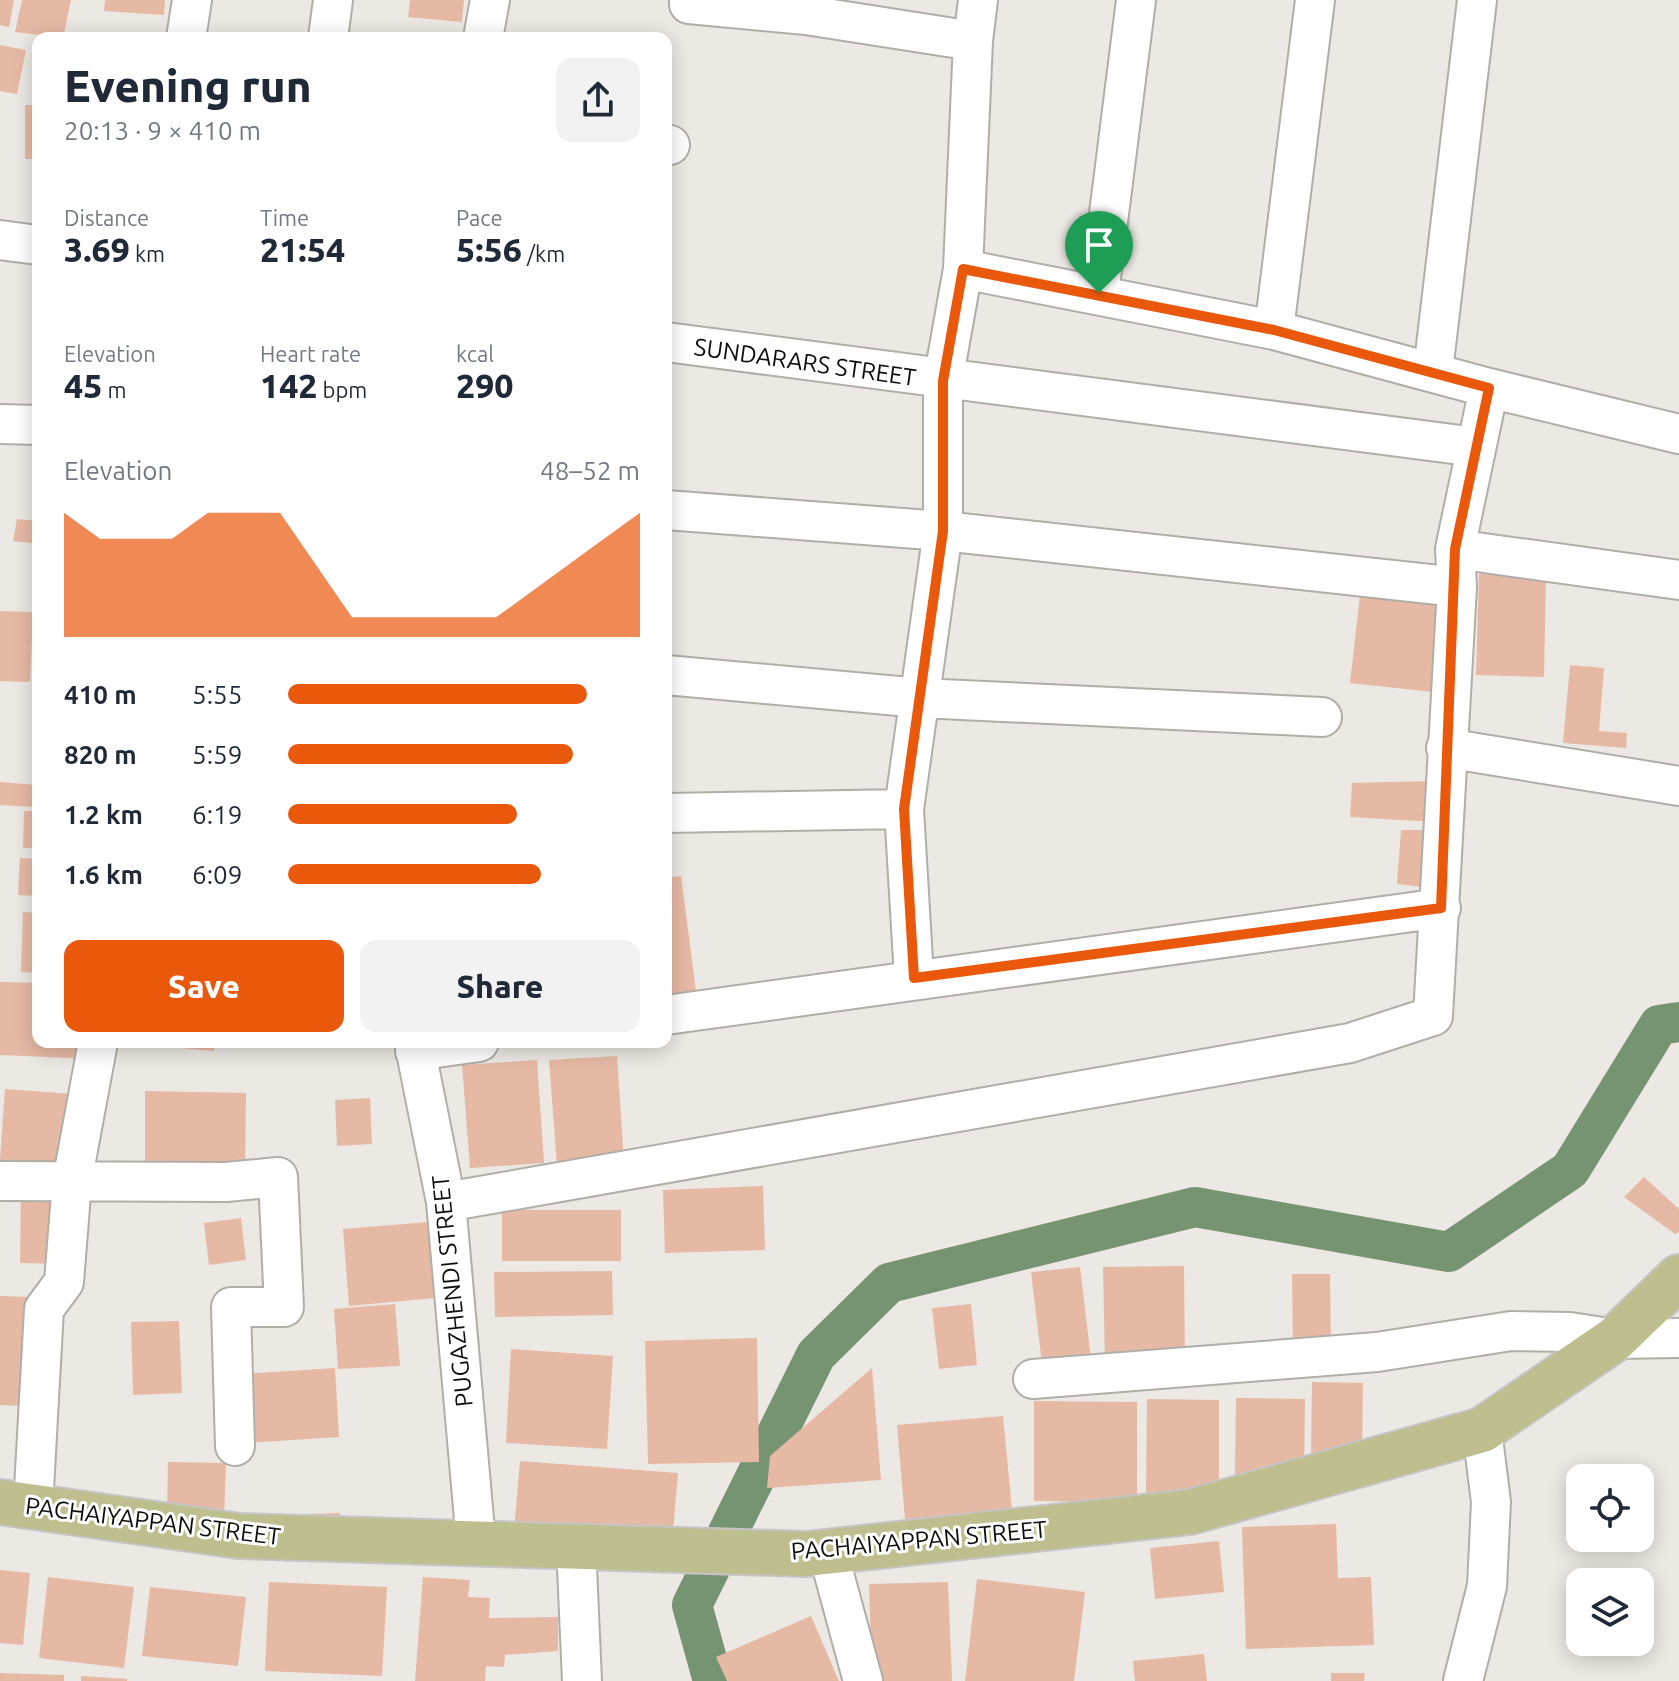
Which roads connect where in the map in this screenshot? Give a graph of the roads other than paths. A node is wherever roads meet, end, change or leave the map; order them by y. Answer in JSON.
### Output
{"nodes":[{"id":1,"x":192,"y":0,"type":"edge"},
{"id":2,"x":333,"y":0,"type":"edge"},
{"id":3,"x":490,"y":0,"type":"edge"},
{"id":4,"x":689,"y":0,"type":"edge"},
{"id":5,"x":978,"y":0,"type":"edge"},
{"id":6,"x":1136,"y":0,"type":"edge"},
{"id":7,"x":1315,"y":0,"type":"edge"},
{"id":8,"x":1477,"y":0,"type":"edge"},
{"id":9,"x":807,"y":7,"type":"edge"},
{"id":10,"x":187,"y":32,"type":"edge"},
{"id":11,"x":329,"y":32,"type":"edge"},
{"id":12,"x":484,"y":32,"type":"edge"},
{"id":13,"x":973,"y":41,"type":"junction"},
{"id":14,"x":0,"y":240,"type":"edge"},
{"id":15,"x":32,"y":244,"type":"edge"},
{"id":16,"x":963,"y":269,"type":"junction"},
{"id":17,"x":1099,"y":293,"type":"junction"},
{"id":18,"x":1274,"y":330,"type":"junction"},
{"id":19,"x":672,"y":343,"type":"edge"},
{"id":20,"x":1433,"y":371,"type":"junction"},
{"id":21,"x":943,"y":381,"type":"junction"},
{"id":22,"x":1489,"y":388,"type":"junction"},
{"id":23,"x":0,"y":424,"type":"edge"},
{"id":24,"x":32,"y":425,"type":"edge"},
{"id":25,"x":1679,"y":434,"type":"edge"},
{"id":26,"x":1476,"y":447,"type":"junction"},
{"id":27,"x":672,"y":510,"type":"edge"},
{"id":28,"x":943,"y":531,"type":"junction"},
{"id":29,"x":1455,"y":549,"type":"junction"},
{"id":30,"x":1679,"y":580,"type":"edge"},
{"id":31,"x":1457,"y":587,"type":"junction"},
{"id":32,"x":672,"y":676,"type":"edge"},
{"id":33,"x":920,"y":698,"type":"junction"},
{"id":34,"x":1322,"y":717,"type":"dead end"},
{"id":35,"x":1446,"y":748,"type":"junction"},
{"id":36,"x":1679,"y":786,"type":"edge"},
{"id":37,"x":904,"y":809,"type":"junction"},
{"id":38,"x":672,"y":813,"type":"edge"},
{"id":39,"x":1441,"y":908,"type":"junction"},
{"id":40,"x":914,"y":978,"type":"junction"},
{"id":41,"x":672,"y":1014,"type":"edge"},
{"id":42,"x":97,"y":1048,"type":"edge"},
{"id":43,"x":414,"y":1048,"type":"edge"},
{"id":44,"x":0,"y":1181,"type":"edge"},
{"id":45,"x":72,"y":1182,"type":"junction"},
{"id":46,"x":446,"y":1202,"type":"junction"},
{"id":47,"x":1679,"y":1277,"type":"edge"},
{"id":48,"x":1679,"y":1338,"type":"edge"},
{"id":49,"x":1615,"y":1339,"type":"junction"},
{"id":50,"x":1033,"y":1379,"type":"dead end"},
{"id":51,"x":1482,"y":1430,"type":"junction"},
{"id":52,"x":235,"y":1446,"type":"dead end"},
{"id":53,"x":16,"y":1504,"type":"edge"},
{"id":54,"x":476,"y":1542,"type":"junction"},
{"id":55,"x":592,"y":1546,"type":"junction"},
{"id":56,"x":818,"y":1553,"type":"junction"},
{"id":57,"x":582,"y":1681,"type":"edge"},
{"id":58,"x":863,"y":1681,"type":"edge"},
{"id":59,"x":1463,"y":1681,"type":"edge"}],
"edges":[{"from":1,"to":10,"type":"street"},
{"from":2,"to":11,"type":"street"},
{"from":3,"to":12,"type":"street"},
{"from":4,"to":9,"type":"street"},
{"from":5,"to":13,"type":"street"},
{"from":6,"to":17,"type":"street"},
{"from":7,"to":18,"type":"street"},
{"from":8,"to":20,"type":"street"},
{"from":9,"to":13,"type":"street"},
{"from":13,"to":16,"type":"street"},
{"from":14,"to":15,"type":"street"},
{"from":16,"to":17,"type":"street"},
{"from":16,"to":21,"type":"street"},
{"from":17,"to":18,"type":"street"},
{"from":18,"to":20,"type":"street"},
{"from":19,"to":21,"type":"street","name":"SUNDARARS STREET"},
{"from":20,"to":22,"type":"street"},
{"from":21,"to":26,"type":"street","name":"SUNDARARS STREET"},
{"from":21,"to":28,"type":"street"},
{"from":22,"to":25,"type":"street"},
{"from":22,"to":26,"type":"street"},
{"from":23,"to":24,"type":"street"},
{"from":26,"to":29,"type":"street"},
{"from":27,"to":28,"type":"street"},
{"from":28,"to":31,"type":"street"},
{"from":28,"to":33,"type":"street"},
{"from":29,"to":30,"type":"street"},
{"from":29,"to":31,"type":"street"},
{"from":31,"to":35,"type":"street"},
{"from":32,"to":33,"type":"street"},
{"from":33,"to":34,"type":"street"},
{"from":33,"to":37,"type":"street"},
{"from":35,"to":36,"type":"street"},
{"from":35,"to":39,"type":"street"},
{"from":37,"to":38,"type":"street"},
{"from":37,"to":40,"type":"street"},
{"from":39,"to":40,"type":"street"},
{"from":39,"to":46,"type":"street"},
{"from":40,"to":41,"type":"street"},
{"from":42,"to":45,"type":"street"},
{"from":43,"to":46,"type":"street","name":"PUGAZHENDI STREET"},
{"from":44,"to":45,"type":"street"},
{"from":45,"to":52,"type":"street"},
{"from":45,"to":53,"type":"street"},
{"from":46,"to":54,"type":"street","name":"PUGAZHENDI STREET"},
{"from":47,"to":49,"type":"main road","name":"PACHAIYAPPAN STREET"},
{"from":48,"to":49,"type":"street"},
{"from":49,"to":50,"type":"street"},
{"from":49,"to":51,"type":"main road","name":"PACHAIYAPPAN STREET"},
{"from":51,"to":56,"type":"main road","name":"PACHAIYAPPAN STREET"},
{"from":51,"to":59,"type":"street"},
{"from":53,"to":54,"type":"main road","name":"PACHAIYAPPAN STREET"},
{"from":54,"to":55,"type":"main road","name":"PACHAIYAPPAN STREET"},
{"from":55,"to":56,"type":"main road","name":"PACHAIYAPPAN STREET"},
{"from":55,"to":57,"type":"street"},
{"from":56,"to":58,"type":"street"}]}
